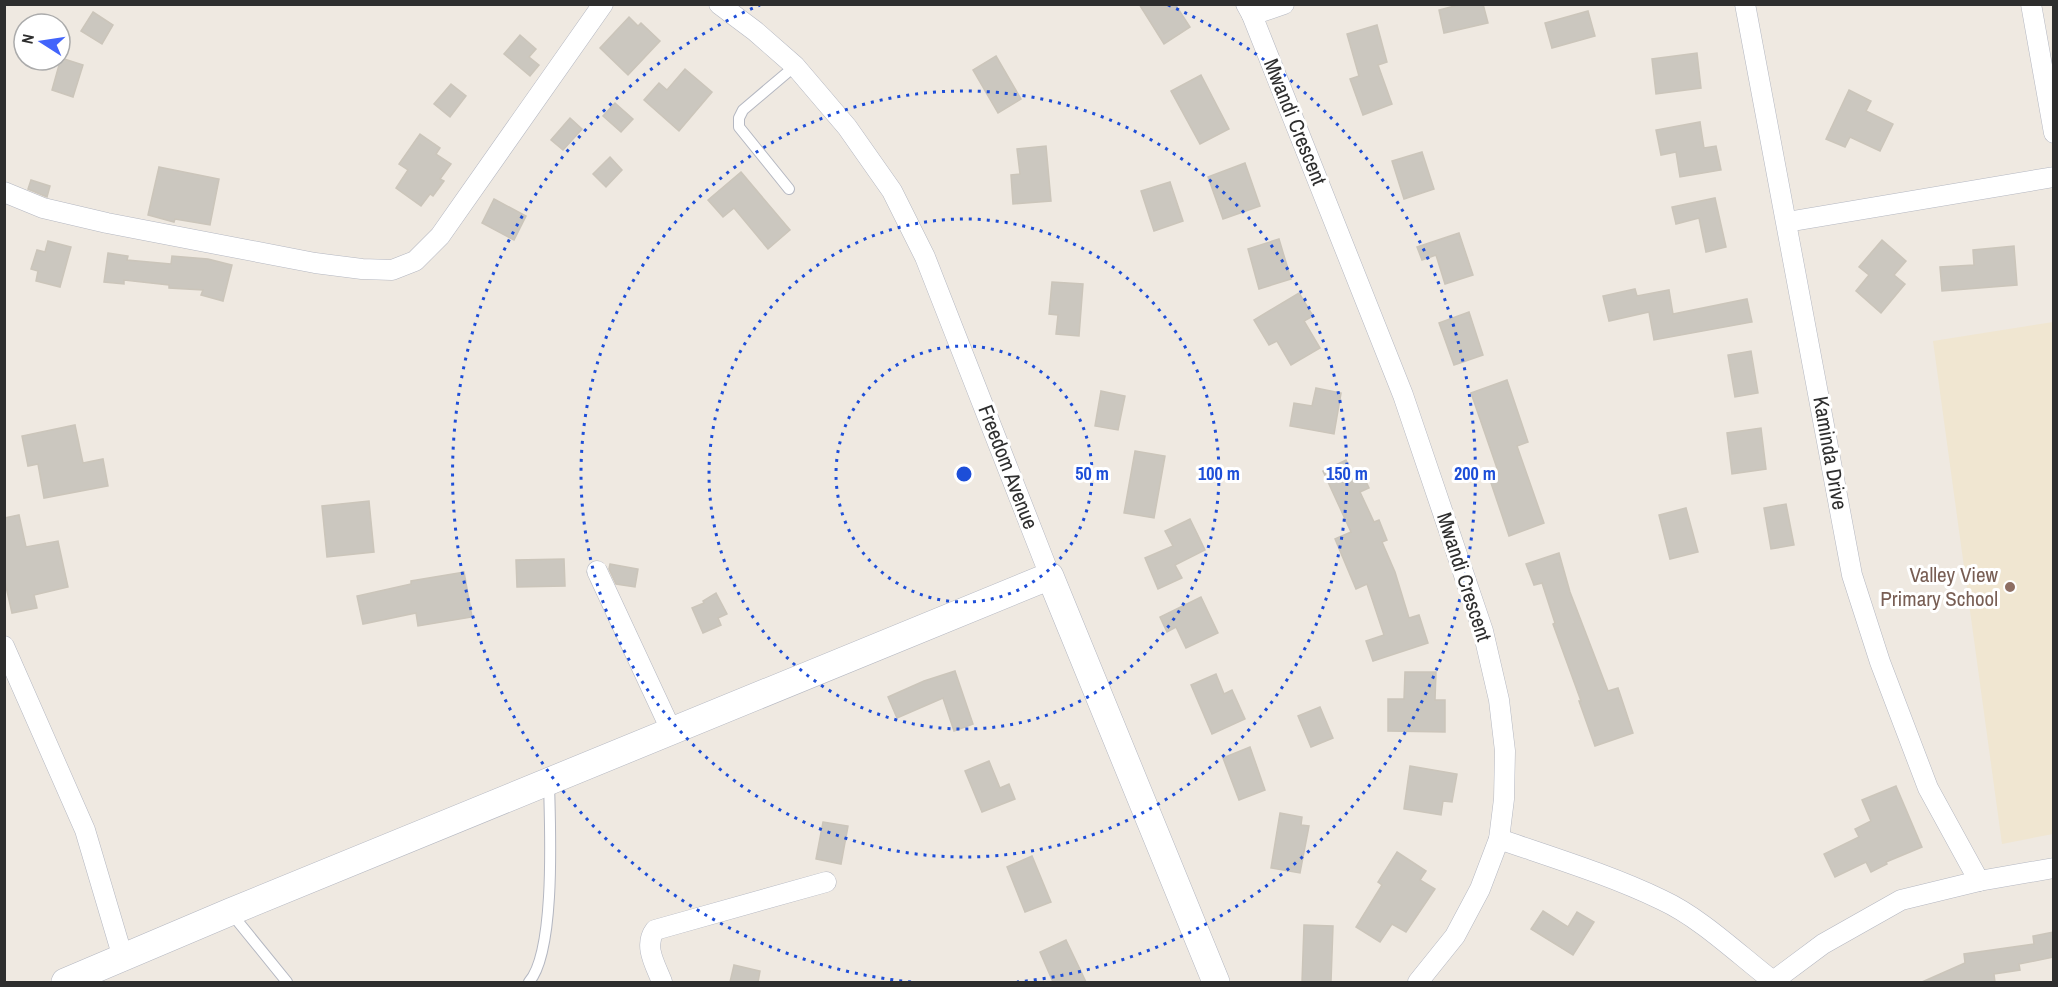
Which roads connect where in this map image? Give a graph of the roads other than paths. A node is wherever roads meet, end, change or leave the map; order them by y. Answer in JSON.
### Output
{"nodes":[{"id":1,"x":603,"y":4,"type":"edge"},
{"id":2,"x":719,"y":4,"type":"edge"},
{"id":3,"x":1284,"y":4,"type":"edge"},
{"id":4,"x":1745,"y":4,"type":"edge"},
{"id":5,"x":2031,"y":4,"type":"edge"},
{"id":6,"x":1249,"y":10,"type":"edge"},
{"id":7,"x":795,"y":66,"type":"junction"},
{"id":8,"x":2054,"y":133,"type":"edge"},
{"id":9,"x":2054,"y":177,"type":"edge"},
{"id":10,"x":789,"y":189,"type":"dead end"},
{"id":11,"x":4,"y":192,"type":"edge"},
{"id":12,"x":1787,"y":222,"type":"junction"},
{"id":13,"x":597,"y":571,"type":"dead end"},
{"id":14,"x":1050,"y":576,"type":"junction"},
{"id":15,"x":4,"y":646,"type":"edge"},
{"id":16,"x":671,"y":730,"type":"junction"},
{"id":17,"x":549,"y":781,"type":"junction"},
{"id":18,"x":1499,"y":839,"type":"junction"},
{"id":19,"x":2054,"y":868,"type":"edge"},
{"id":20,"x":1979,"y":881,"type":"junction"},
{"id":21,"x":826,"y":882,"type":"dead end"},
{"id":22,"x":230,"y":912,"type":"junction"},
{"id":23,"x":123,"y":958,"type":"junction"},
{"id":24,"x":65,"y":982,"type":"edge"},
{"id":25,"x":287,"y":982,"type":"edge"},
{"id":26,"x":529,"y":982,"type":"edge"},
{"id":27,"x":662,"y":982,"type":"edge"},
{"id":28,"x":1216,"y":982,"type":"edge"},
{"id":29,"x":1418,"y":982,"type":"edge"},
{"id":30,"x":1772,"y":982,"type":"edge"}],
"edges":[{"from":1,"to":11,"type":"street"},
{"from":2,"to":7,"type":"street","name":"Freedom Avenue"},
{"from":3,"to":6,"type":"street"},
{"from":4,"to":12,"type":"street","name":"Kaminda Drive"},
{"from":5,"to":8,"type":"street"},
{"from":6,"to":18,"type":"street","name":"Mwandi Crescent"},
{"from":7,"to":10,"type":"lane"},
{"from":7,"to":14,"type":"street","name":"Freedom Avenue"},
{"from":9,"to":12,"type":"street"},
{"from":12,"to":20,"type":"street","name":"Kaminda Drive"},
{"from":13,"to":16,"type":"street"},
{"from":14,"to":16,"type":"main road"},
{"from":14,"to":28,"type":"main road","name":"Freedom Avenue"},
{"from":15,"to":23,"type":"street"},
{"from":16,"to":17,"type":"main road"},
{"from":17,"to":22,"type":"main road"},
{"from":17,"to":26,"type":"lane"},
{"from":18,"to":29,"type":"street","name":"Mwandi Crescent"},
{"from":18,"to":30,"type":"street"},
{"from":19,"to":20,"type":"street"},
{"from":20,"to":30,"type":"street"},
{"from":21,"to":27,"type":"street"},
{"from":22,"to":23,"type":"main road"},
{"from":22,"to":25,"type":"lane"},
{"from":23,"to":24,"type":"main road"}]}
